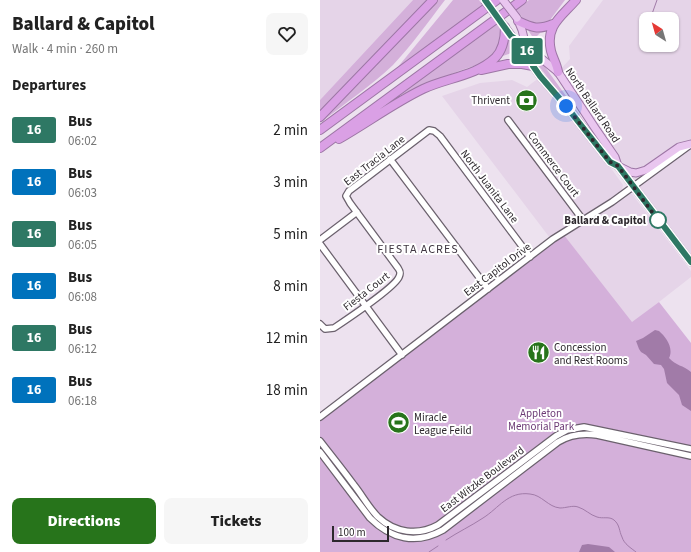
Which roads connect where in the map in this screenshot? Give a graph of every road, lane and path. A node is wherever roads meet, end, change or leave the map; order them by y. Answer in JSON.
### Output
{"nodes":[{"id":1,"x":433,"y":0,"type":"edge"},
{"id":2,"x":484,"y":0,"type":"edge"},
{"id":3,"x":498,"y":0,"type":"edge"},
{"id":4,"x":503,"y":0,"type":"edge"},
{"id":5,"x":522,"y":0,"type":"edge"},
{"id":6,"x":576,"y":0,"type":"edge"},
{"id":7,"x":517,"y":20,"type":"junction"},
{"id":8,"x":553,"y":24,"type":"junction"},
{"id":9,"x":504,"y":27,"type":"junction"},
{"id":10,"x":526,"y":46,"type":"junction"},
{"id":11,"x":533,"y":66,"type":"junction"},
{"id":12,"x":474,"y":71,"type":"junction"},
{"id":13,"x":558,"y":72,"type":"junction"},
{"id":14,"x":320,"y":117,"type":"edge"},
{"id":15,"x":508,"y":120,"type":"dead end"},
{"id":16,"x":320,"y":130,"type":"edge"},
{"id":17,"x":432,"y":130,"type":"joint"},
{"id":18,"x":691,"y":144,"type":"edge"},
{"id":19,"x":320,"y":148,"type":"edge"},
{"id":20,"x":320,"y":152,"type":"edge"},
{"id":21,"x":390,"y":159,"type":"junction"},
{"id":22,"x":618,"y":166,"type":"junction"},
{"id":23,"x":633,"y":186,"type":"junction"},
{"id":24,"x":357,"y":212,"type":"junction"},
{"id":25,"x":583,"y":220,"type":"junction"},
{"id":26,"x":320,"y":240,"type":"edge"},
{"id":27,"x":320,"y":244,"type":"edge"},
{"id":28,"x":530,"y":257,"type":"junction"},
{"id":29,"x":691,"y":262,"type":"edge"},
{"id":30,"x":488,"y":289,"type":"junction"},
{"id":31,"x":365,"y":306,"type":"junction"},
{"id":32,"x":320,"y":324,"type":"edge"},
{"id":33,"x":402,"y":355,"type":"junction"},
{"id":34,"x":320,"y":417,"type":"edge"},
{"id":35,"x":320,"y":441,"type":"edge"},
{"id":36,"x":691,"y":449,"type":"edge"},
{"id":37,"x":320,"y":452,"type":"edge"},
{"id":38,"x":691,"y":456,"type":"edge"}],
"edges":[{"from":1,"to":14,"type":"highway"},
{"from":2,"to":9,"type":"main road","name":"North Ballard Road","bridge":true},
{"from":3,"to":16,"type":"highway"},
{"from":4,"to":7,"type":"main road","name":"North Ballard Road","bridge":true},
{"from":5,"to":19,"type":"highway"},
{"from":6,"to":8,"type":"highway"},
{"from":7,"to":8,"type":"highway"},
{"from":7,"to":10,"type":"main road","name":"North Ballard Road"},
{"from":8,"to":13,"type":"highway"},
{"from":9,"to":10,"type":"main road","name":"North Ballard Road"},
{"from":9,"to":12,"type":"highway"},
{"from":10,"to":11,"type":"main road","name":"North Ballard Road"},
{"from":10,"to":13,"type":"main road","name":"North Ballard Road"},
{"from":11,"to":12,"type":"highway"},
{"from":11,"to":22,"type":"main road","name":"North Ballard Road"},
{"from":12,"to":20,"type":"highway"},
{"from":13,"to":22,"type":"main road","name":"North Ballard Road"},
{"from":15,"to":25,"type":"street","name":"Commerce Court"},
{"from":17,"to":21,"type":"street","name":"East Tracia Lane"},
{"from":17,"to":28,"type":"street","name":"North Juanita Lane"},
{"from":18,"to":22,"type":"main road"},
{"from":18,"to":23,"type":"street","name":"East Capitol Drive"},
{"from":21,"to":24,"type":"street","name":"East Tracia Lane"},
{"from":21,"to":30,"type":"street"},
{"from":22,"to":23,"type":"main road","name":"North Ballard Road"},
{"from":23,"to":25,"type":"street","name":"East Capitol Drive"},
{"from":23,"to":29,"type":"main road","name":"North Ballard Road"},
{"from":24,"to":26,"type":"street"},
{"from":24,"to":31,"type":"street","name":"Fiesta Court"},
{"from":25,"to":28,"type":"street","name":"East Capitol Drive"},
{"from":27,"to":31,"type":"street"},
{"from":28,"to":30,"type":"street","name":"East Capitol Drive"},
{"from":30,"to":33,"type":"street","name":"East Capitol Drive"},
{"from":31,"to":32,"type":"street","name":"Fiesta Court"},
{"from":31,"to":33,"type":"street"},
{"from":33,"to":34,"type":"street","name":"East Capitol Drive"},
{"from":35,"to":36,"type":"street","name":"East Witzke Boulevard"},
{"from":37,"to":38,"type":"street","name":"East Witzke Boulevard"}]}
